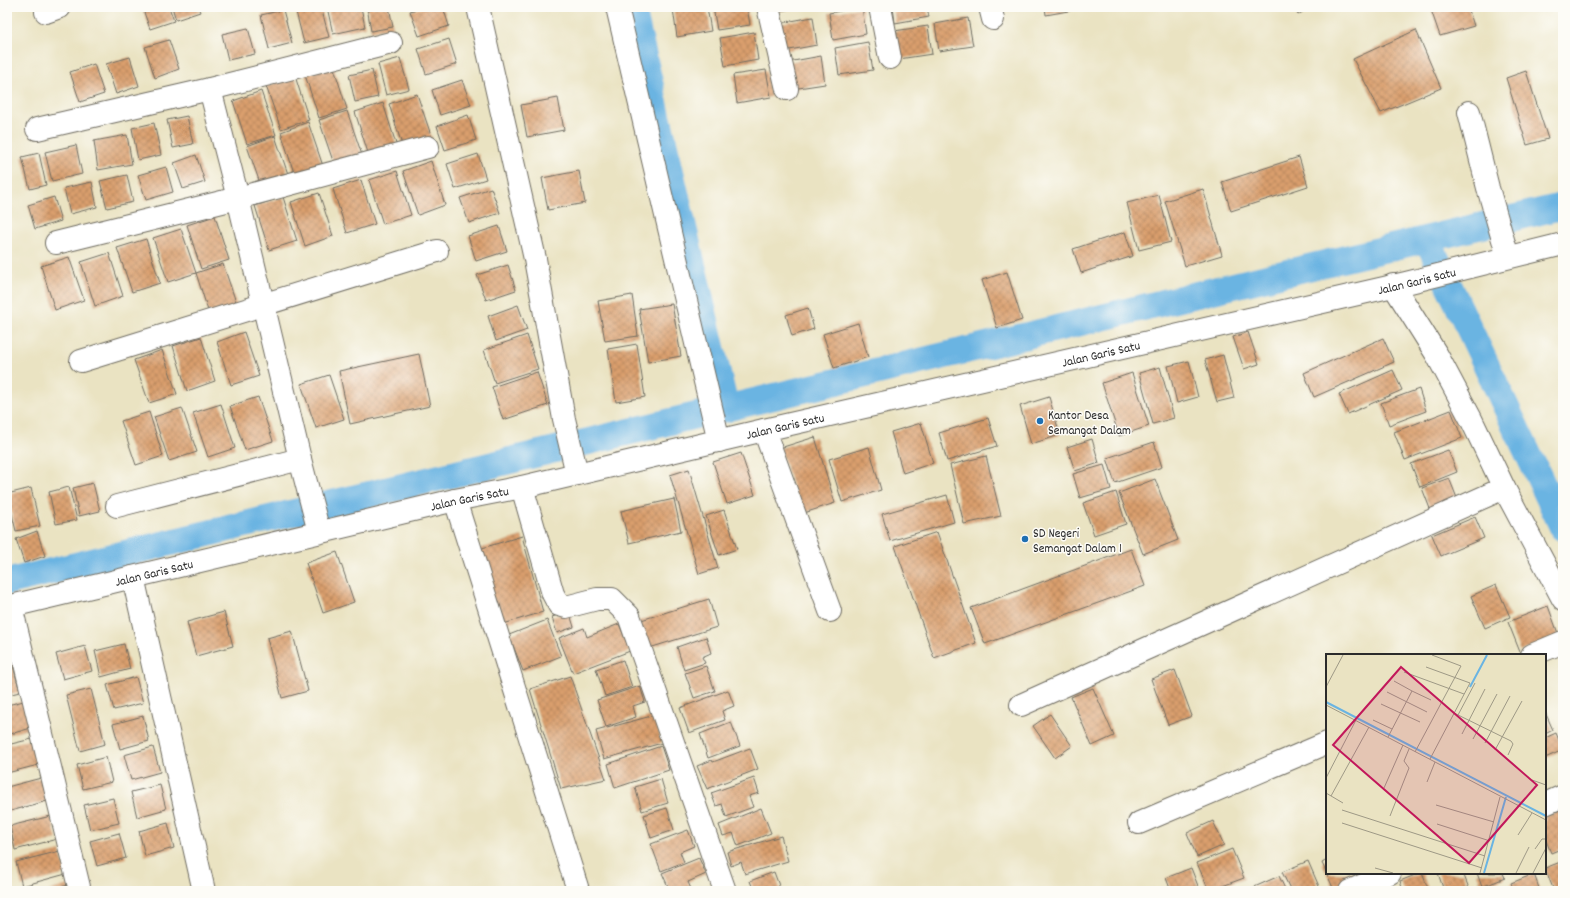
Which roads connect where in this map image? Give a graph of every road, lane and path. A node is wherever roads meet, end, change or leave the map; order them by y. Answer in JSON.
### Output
{"nodes":[{"id":1,"x":478,"y":7,"type":"edge"},
{"id":2,"x":617,"y":7,"type":"edge"},
{"id":3,"x":768,"y":7,"type":"edge"},
{"id":4,"x":880,"y":7,"type":"edge"},
{"id":5,"x":391,"y":43,"type":"dead end"},
{"id":6,"x":890,"y":58,"type":"dead end"},
{"id":7,"x":210,"y":89,"type":"junction"},
{"id":8,"x":787,"y":89,"type":"dead end"},
{"id":9,"x":1469,"y":112,"type":"dead end"},
{"id":10,"x":37,"y":129,"type":"dead end"},
{"id":11,"x":428,"y":148,"type":"dead end"},
{"id":12,"x":238,"y":198,"type":"junction"},
{"id":13,"x":56,"y":243,"type":"dead end"},
{"id":14,"x":1563,"y":244,"type":"edge"},
{"id":15,"x":1504,"y":248,"type":"junction"},
{"id":16,"x":437,"y":251,"type":"dead end"},
{"id":17,"x":1400,"y":284,"type":"junction"},
{"id":18,"x":263,"y":305,"type":"junction"},
{"id":19,"x":81,"y":361,"type":"dead end"},
{"id":20,"x":764,"y":430,"type":"junction"},
{"id":21,"x":717,"y":433,"type":"junction"},
{"id":22,"x":575,"y":466,"type":"junction"},
{"id":23,"x":303,"y":469,"type":"junction"},
{"id":24,"x":522,"y":487,"type":"junction"},
{"id":25,"x":1504,"y":488,"type":"junction"},
{"id":26,"x":455,"y":500,"type":"junction"},
{"id":27,"x":117,"y":506,"type":"dead end"},
{"id":28,"x":318,"y":525,"type":"junction"},
{"id":29,"x":133,"y":577,"type":"junction"},
{"id":30,"x":1563,"y":599,"type":"edge"},
{"id":31,"x":9,"y":607,"type":"edge"},
{"id":32,"x":830,"y":611,"type":"dead end"},
{"id":33,"x":1563,"y":642,"type":"edge"},
{"id":34,"x":1534,"y":654,"type":"edge"},
{"id":35,"x":1021,"y":705,"type":"dead end"},
{"id":36,"x":1326,"y":743,"type":"edge"},
{"id":37,"x":1563,"y":796,"type":"edge"},
{"id":38,"x":1546,"y":804,"type":"edge"},
{"id":39,"x":1139,"y":823,"type":"dead end"},
{"id":40,"x":1388,"y":874,"type":"edge"},
{"id":41,"x":578,"y":890,"type":"dead end"},
{"id":42,"x":80,"y":891,"type":"edge"},
{"id":43,"x":204,"y":891,"type":"edge"},
{"id":44,"x":725,"y":891,"type":"edge"},
{"id":45,"x":1350,"y":891,"type":"edge"}],
"edges":[{"from":1,"to":22,"type":"street"},
{"from":2,"to":21,"type":"street"},
{"from":3,"to":8,"type":"street"},
{"from":4,"to":6,"type":"street"},
{"from":5,"to":7,"type":"street"},
{"from":7,"to":10,"type":"street"},
{"from":7,"to":12,"type":"street"},
{"from":9,"to":15,"type":"street"},
{"from":11,"to":12,"type":"street"},
{"from":12,"to":13,"type":"street"},
{"from":12,"to":18,"type":"street"},
{"from":14,"to":15,"type":"street","name":"Jalan Garis Satu"},
{"from":15,"to":17,"type":"street","name":"Jalan Garis Satu"},
{"from":16,"to":18,"type":"street"},
{"from":17,"to":20,"type":"street","name":"Jalan Garis Satu"},
{"from":17,"to":25,"type":"street"},
{"from":18,"to":19,"type":"street"},
{"from":18,"to":23,"type":"street"},
{"from":20,"to":21,"type":"street","name":"Jalan Garis Satu"},
{"from":20,"to":32,"type":"street"},
{"from":21,"to":22,"type":"street","name":"Jalan Garis Satu"},
{"from":22,"to":24,"type":"street","name":"Jalan Garis Satu"},
{"from":23,"to":27,"type":"street"},
{"from":23,"to":28,"type":"street"},
{"from":24,"to":26,"type":"street","name":"Jalan Garis Satu"},
{"from":24,"to":44,"type":"street"},
{"from":25,"to":30,"type":"street"},
{"from":25,"to":35,"type":"street"},
{"from":26,"to":28,"type":"street","name":"Jalan Garis Satu"},
{"from":26,"to":41,"type":"street"},
{"from":28,"to":29,"type":"street","name":"Jalan Garis Satu"},
{"from":29,"to":31,"type":"street","name":"Jalan Garis Satu"},
{"from":29,"to":43,"type":"street"},
{"from":31,"to":42,"type":"street"},
{"from":33,"to":34,"type":"street"},
{"from":36,"to":39,"type":"street"},
{"from":37,"to":38,"type":"street"},
{"from":40,"to":45,"type":"street"}]}
